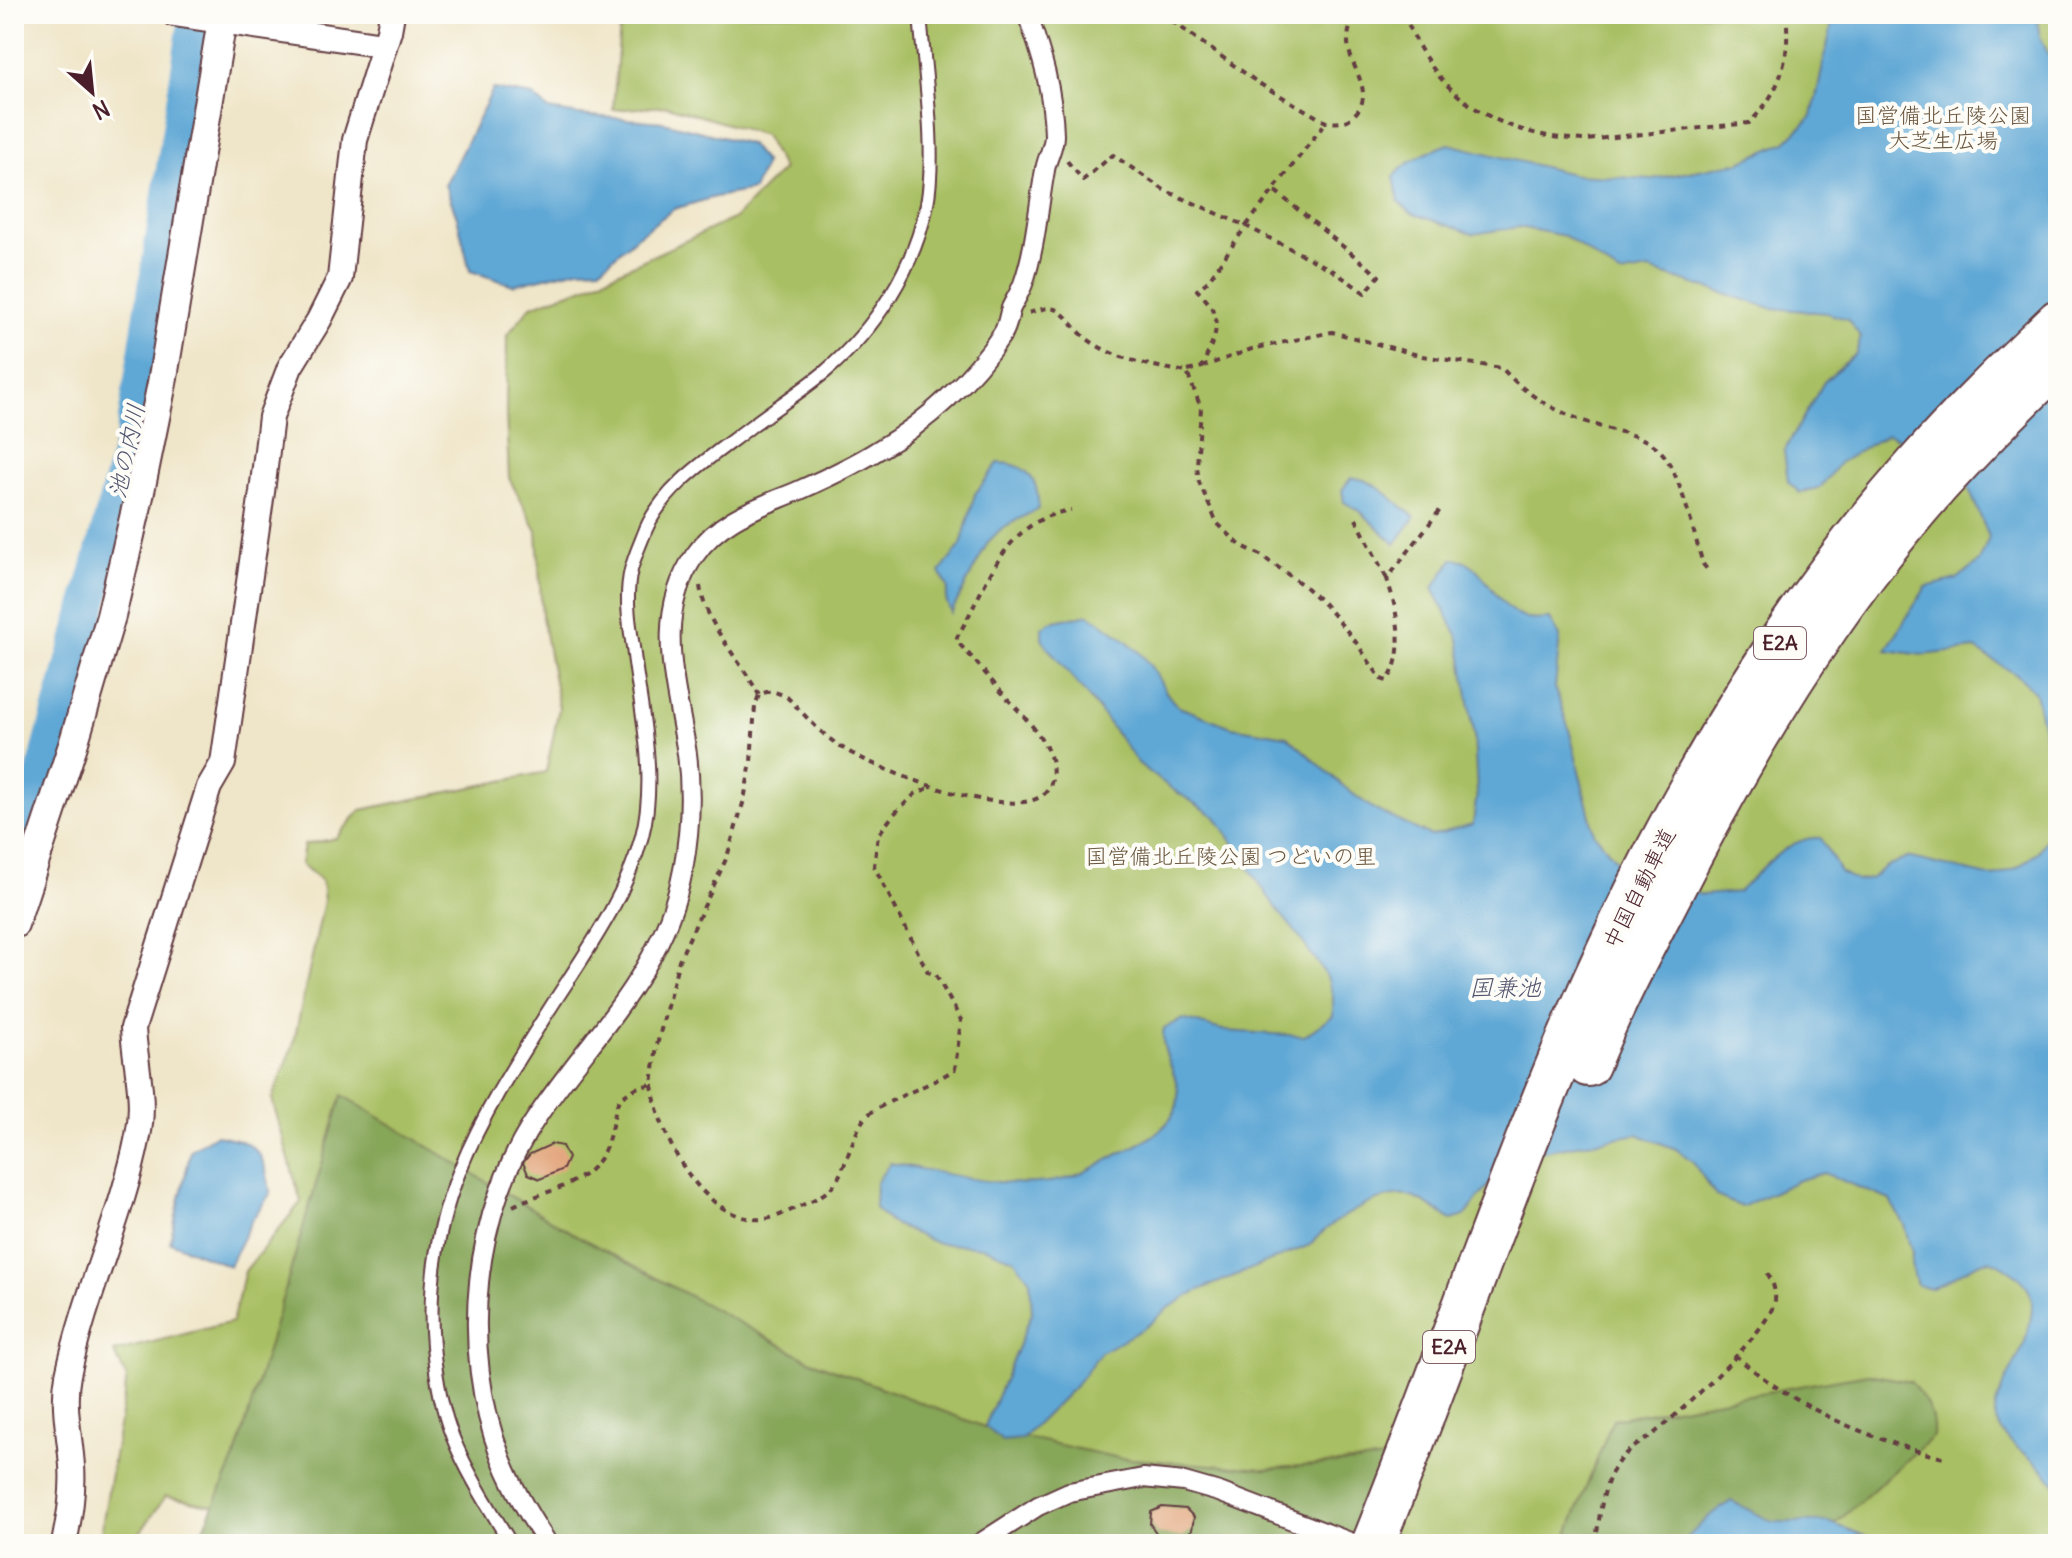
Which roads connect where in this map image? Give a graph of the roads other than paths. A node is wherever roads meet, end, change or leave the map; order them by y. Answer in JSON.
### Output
{"nodes":[{"id":1,"x":174,"y":14,"type":"edge"},
{"id":2,"x":392,"y":14,"type":"edge"},
{"id":3,"x":920,"y":14,"type":"edge"},
{"id":4,"x":1027,"y":14,"type":"edge"},
{"id":5,"x":223,"y":17,"type":"edge"},
{"id":6,"x":383,"y":45,"type":"junction"},
{"id":7,"x":2058,"y":321,"type":"edge"},
{"id":8,"x":2058,"y":363,"type":"edge"},
{"id":9,"x":1927,"y":475,"type":"junction"},
{"id":10,"x":14,"y":924,"type":"edge"},
{"id":11,"x":1537,"y":1155,"type":"junction"},
{"id":12,"x":1354,"y":1540,"type":"edge"},
{"id":13,"x":64,"y":1544,"type":"edge"},
{"id":14,"x":511,"y":1544,"type":"edge"},
{"id":15,"x":548,"y":1544,"type":"edge"},
{"id":16,"x":979,"y":1544,"type":"edge"},
{"id":17,"x":1355,"y":1544,"type":"edge"},
{"id":18,"x":1404,"y":1544,"type":"edge"}],
"edges":[{"from":1,"to":5,"type":"street"},
{"from":2,"to":6,"type":"street"},
{"from":3,"to":14,"type":"lane"},
{"from":4,"to":15,"type":"street"},
{"from":5,"to":6,"type":"street"},
{"from":5,"to":10,"type":"street"},
{"from":6,"to":13,"type":"street"},
{"from":7,"to":9,"type":"highway","name":"中国自動車道","number":"E2A"},
{"from":8,"to":9,"type":"highway","name":"中国自動車道","number":"E2A"},
{"from":9,"to":11,"type":"highway","name":"中国自動車道","number":"E2A"},
{"from":11,"to":12,"type":"highway","name":"中国自動車道","number":"E2A"},
{"from":11,"to":18,"type":"highway","name":"中国自動車道","number":"E2A"},
{"from":12,"to":16,"type":"street"},
{"from":12,"to":17,"type":"street"}]}
